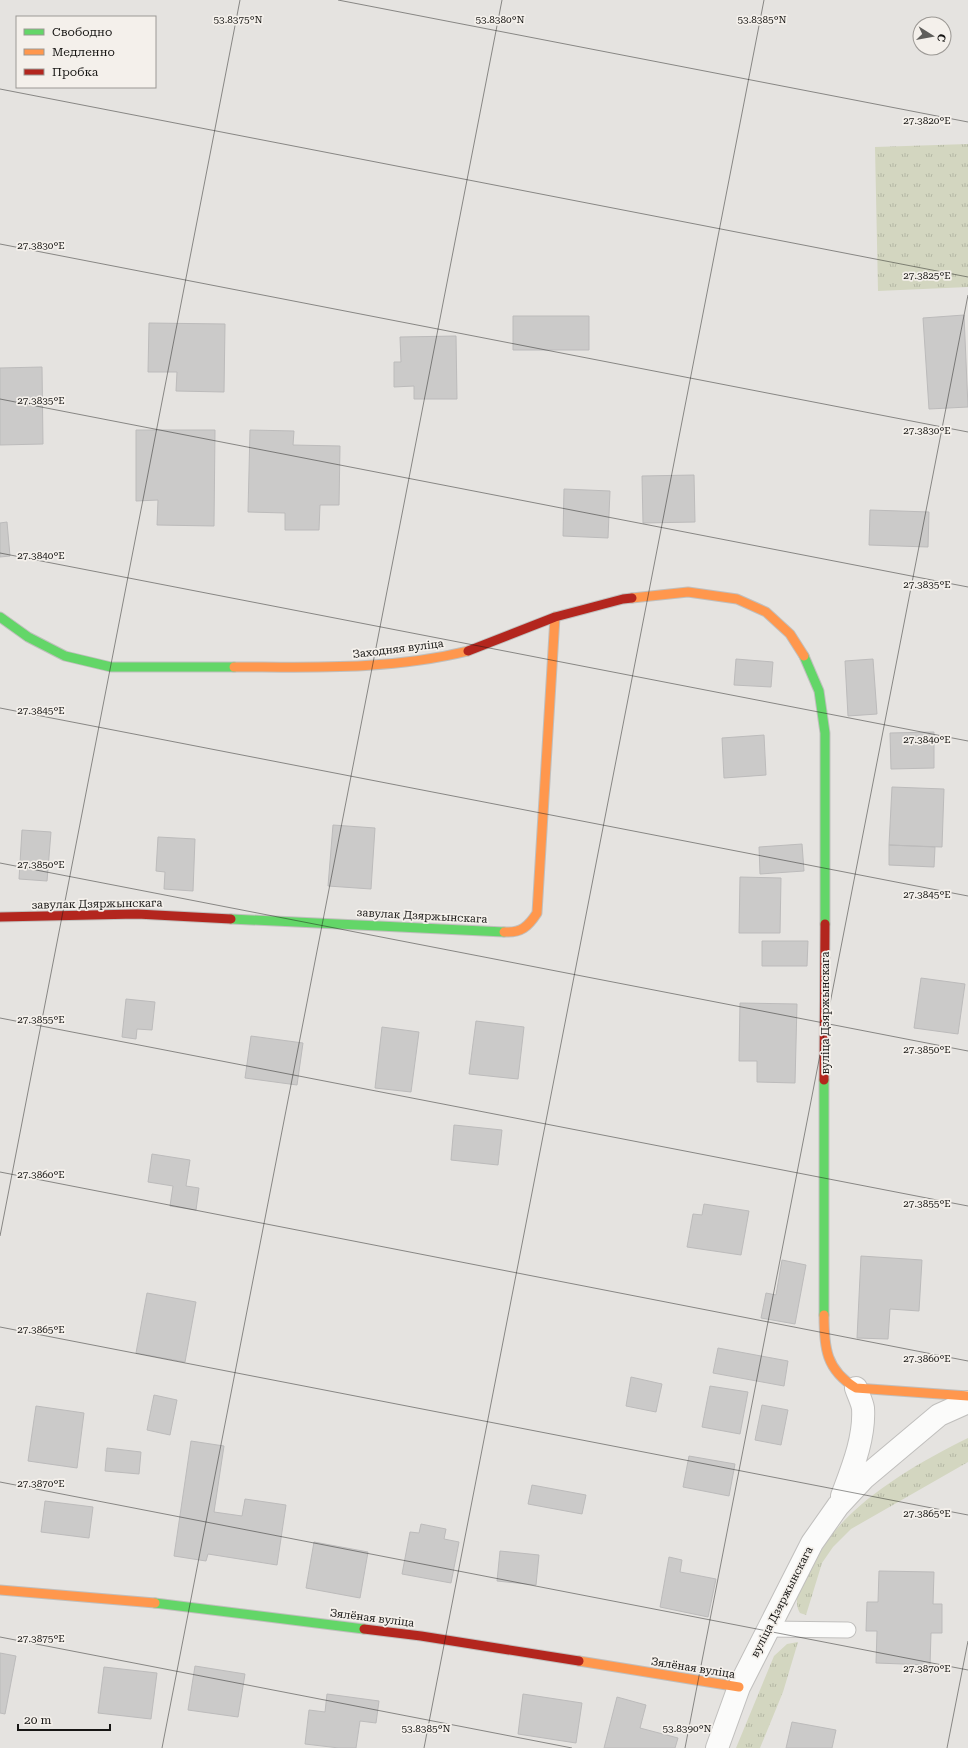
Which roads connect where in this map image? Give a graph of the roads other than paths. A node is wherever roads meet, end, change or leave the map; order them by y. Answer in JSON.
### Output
{"nodes":[{"id":1,"x":0,"y":617,"type":"edge"},
{"id":2,"x":555,"y":617,"type":"junction"},
{"id":3,"x":790,"y":634,"type":"joint"},
{"id":4,"x":0,"y":918,"type":"edge"},
{"id":5,"x":856,"y":1388,"type":"junction"},
{"id":6,"x":968,"y":1396,"type":"edge"},
{"id":7,"x":968,"y":1402,"type":"edge"},
{"id":8,"x":838,"y":1506,"type":"junction"},
{"id":9,"x":0,"y":1590,"type":"edge"},
{"id":10,"x":769,"y":1629,"type":"junction"},
{"id":11,"x":848,"y":1630,"type":"dead end"},
{"id":12,"x":739,"y":1687,"type":"junction"},
{"id":13,"x":717,"y":1748,"type":"edge"}],
"edges":[{"from":1,"to":2,"type":"street","name":"Заходняя вуліца"},
{"from":2,"to":3,"type":"street","name":"Заходняя вуліца"},
{"from":2,"to":4,"type":"street","name":"завулак Дзяржынскага"},
{"from":3,"to":5,"type":"street","name":"вуліца Дзяржынскага"},
{"from":5,"to":6,"type":"street","name":"вуліца Дзяржынскага"},
{"from":5,"to":8,"type":"street","name":"вуліца Дзяржынскага"},
{"from":7,"to":8,"type":"street","name":"вуліца Дзяржынскага"},
{"from":8,"to":10,"type":"street","name":"вуліца Дзяржынскага"},
{"from":9,"to":12,"type":"street","name":"Зялёная вуліца"},
{"from":10,"to":11,"type":"lane"},
{"from":10,"to":12,"type":"street","name":"вуліца Дзяржынскага"},
{"from":12,"to":13,"type":"street","name":"вуліца Дзяржынскага"}]}
